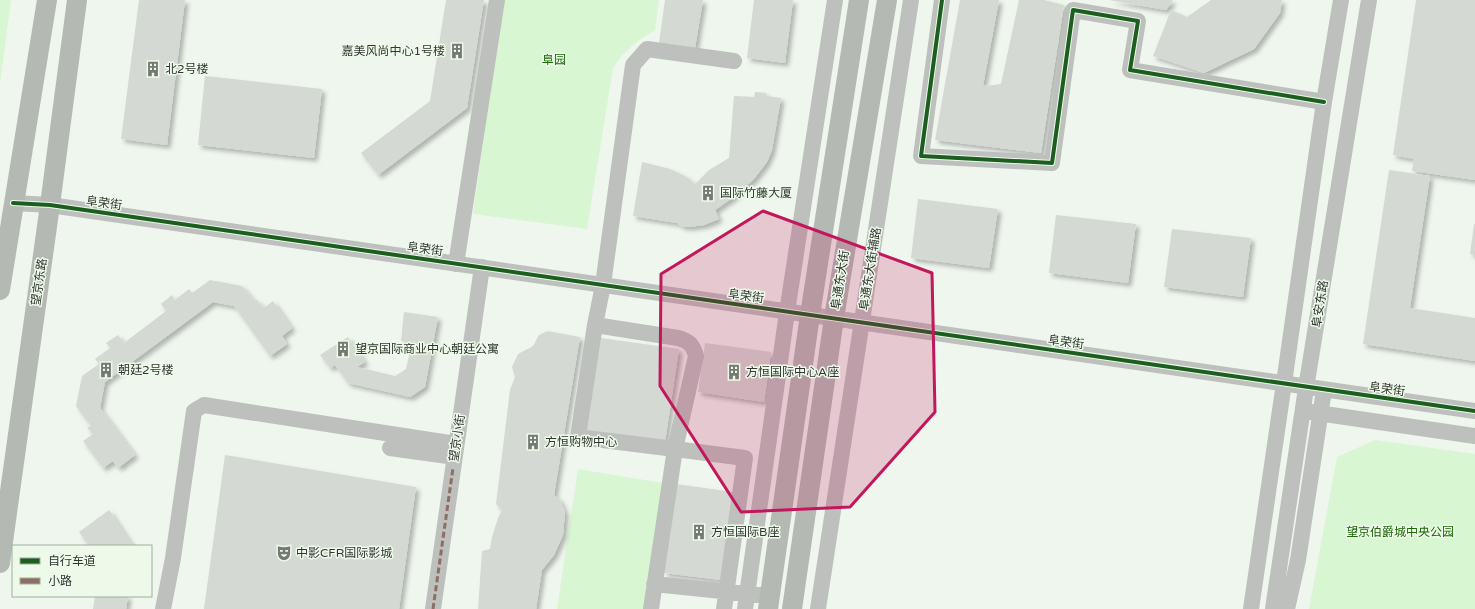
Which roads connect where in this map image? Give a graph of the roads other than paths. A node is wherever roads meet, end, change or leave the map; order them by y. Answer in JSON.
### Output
{"nodes":[{"id":1,"x":47,"y":0,"type":"edge"},
{"id":2,"x":77,"y":0,"type":"edge"},
{"id":3,"x":497,"y":0,"type":"edge"},
{"id":4,"x":835,"y":0,"type":"edge"},
{"id":5,"x":859,"y":0,"type":"edge"},
{"id":6,"x":887,"y":0,"type":"edge"},
{"id":7,"x":910,"y":0,"type":"edge"},
{"id":8,"x":942,"y":0,"type":"edge"},
{"id":9,"x":1342,"y":0,"type":"edge"},
{"id":10,"x":1369,"y":0,"type":"edge"},
{"id":11,"x":734,"y":61,"type":"dead end"},
{"id":12,"x":1324,"y":102,"type":"junction"},
{"id":13,"x":13,"y":203,"type":"junction"},
{"id":14,"x":50,"y":205,"type":"junction"},
{"id":15,"x":456,"y":264,"type":"junction"},
{"id":16,"x":482,"y":268,"type":"junction"},
{"id":17,"x":603,"y":285,"type":"junction"},
{"id":18,"x":0,"y":290,"type":"edge"},
{"id":19,"x":787,"y":312,"type":"junction"},
{"id":20,"x":810,"y":315,"type":"junction"},
{"id":21,"x":834,"y":318,"type":"junction"},
{"id":22,"x":862,"y":322,"type":"junction"},
{"id":23,"x":595,"y":325,"type":"junction"},
{"id":24,"x":1284,"y":383,"type":"junction"},
{"id":25,"x":1306,"y":388,"type":"junction"},
{"id":26,"x":1324,"y":390,"type":"junction"},
{"id":27,"x":1303,"y":411,"type":"junction"},
{"id":28,"x":1475,"y":412,"type":"edge"},
{"id":29,"x":1320,"y":413,"type":"junction"},
{"id":30,"x":1475,"y":436,"type":"edge"},
{"id":31,"x":390,"y":448,"type":"dead end"},
{"id":32,"x":675,"y":449,"type":"junction"},
{"id":33,"x":455,"y":456,"type":"junction"},
{"id":34,"x":0,"y":563,"type":"edge"},
{"id":35,"x":654,"y":584,"type":"junction"},
{"id":36,"x":726,"y":591,"type":"junction"},
{"id":37,"x":746,"y":601,"type":"edge"},
{"id":38,"x":769,"y":602,"type":"edge"},
{"id":39,"x":163,"y":609,"type":"edge"},
{"id":40,"x":433,"y":609,"type":"edge"},
{"id":41,"x":651,"y":609,"type":"edge"},
{"id":42,"x":724,"y":609,"type":"edge"},
{"id":43,"x":792,"y":609,"type":"edge"},
{"id":44,"x":818,"y":609,"type":"edge"},
{"id":45,"x":1251,"y":609,"type":"edge"},
{"id":46,"x":1273,"y":609,"type":"edge"},
{"id":47,"x":1287,"y":609,"type":"edge"}],
"edges":[{"from":1,"to":13,"type":"main road"},
{"from":2,"to":14,"type":"main road","name":"望京东路"},
{"from":3,"to":15,"type":"street"},
{"from":4,"to":19,"type":"street"},
{"from":5,"to":20,"type":"main road","name":"阜通东大街"},
{"from":6,"to":21,"type":"main road","name":"阜通东大街"},
{"from":7,"to":22,"type":"street","name":"阜通东大街辅路"},
{"from":8,"to":12,"type":"street"},
{"from":9,"to":12,"type":"street","name":"阜安东路"},
{"from":10,"to":25,"type":"street","name":"阜安东路"},
{"from":11,"to":17,"type":"street"},
{"from":12,"to":24,"type":"street","name":"阜安东路"},
{"from":13,"to":14,"type":"street","name":"阜荣街"},
{"from":13,"to":18,"type":"main road"},
{"from":14,"to":15,"type":"street","name":"阜荣街"},
{"from":14,"to":34,"type":"main road","name":"望京东路"},
{"from":15,"to":16,"type":"street","name":"阜荣街"},
{"from":16,"to":17,"type":"street","name":"阜荣街"},
{"from":16,"to":33,"type":"street","name":"望京小街"},
{"from":17,"to":19,"type":"street","name":"阜荣街"},
{"from":17,"to":23,"type":"street"},
{"from":19,"to":20,"type":"street","name":"阜荣街"},
{"from":19,"to":37,"type":"street"},
{"from":20,"to":21,"type":"street","name":"阜荣街"},
{"from":20,"to":38,"type":"main road","name":"阜通东大街"},
{"from":21,"to":22,"type":"street","name":"阜荣街"},
{"from":21,"to":43,"type":"main road","name":"阜通东大街"},
{"from":22,"to":24,"type":"street","name":"阜荣街"},
{"from":22,"to":44,"type":"street","name":"阜通东大街辅路"},
{"from":23,"to":32,"type":"street"},
{"from":23,"to":32,"type":"street"},
{"from":24,"to":25,"type":"street","name":"阜荣街"},
{"from":24,"to":45,"type":"street","name":"阜安东路"},
{"from":25,"to":26,"type":"street","name":"阜荣街"},
{"from":25,"to":27,"type":"street","name":"阜安东路"},
{"from":26,"to":28,"type":"street","name":"阜荣街"},
{"from":26,"to":29,"type":"street"},
{"from":27,"to":29,"type":"street"},
{"from":27,"to":46,"type":"street","name":"阜安东路"},
{"from":29,"to":30,"type":"street"},
{"from":29,"to":47,"type":"street"},
{"from":31,"to":33,"type":"street"},
{"from":32,"to":35,"type":"street"},
{"from":32,"to":36,"type":"street"},
{"from":33,"to":39,"type":"street"},
{"from":33,"to":40,"type":"street","name":"望京小街"},
{"from":35,"to":36,"type":"street"},
{"from":35,"to":41,"type":"street"},
{"from":36,"to":37,"type":"street"},
{"from":36,"to":42,"type":"street"},
{"from":37,"to":38,"type":"street"}]}
